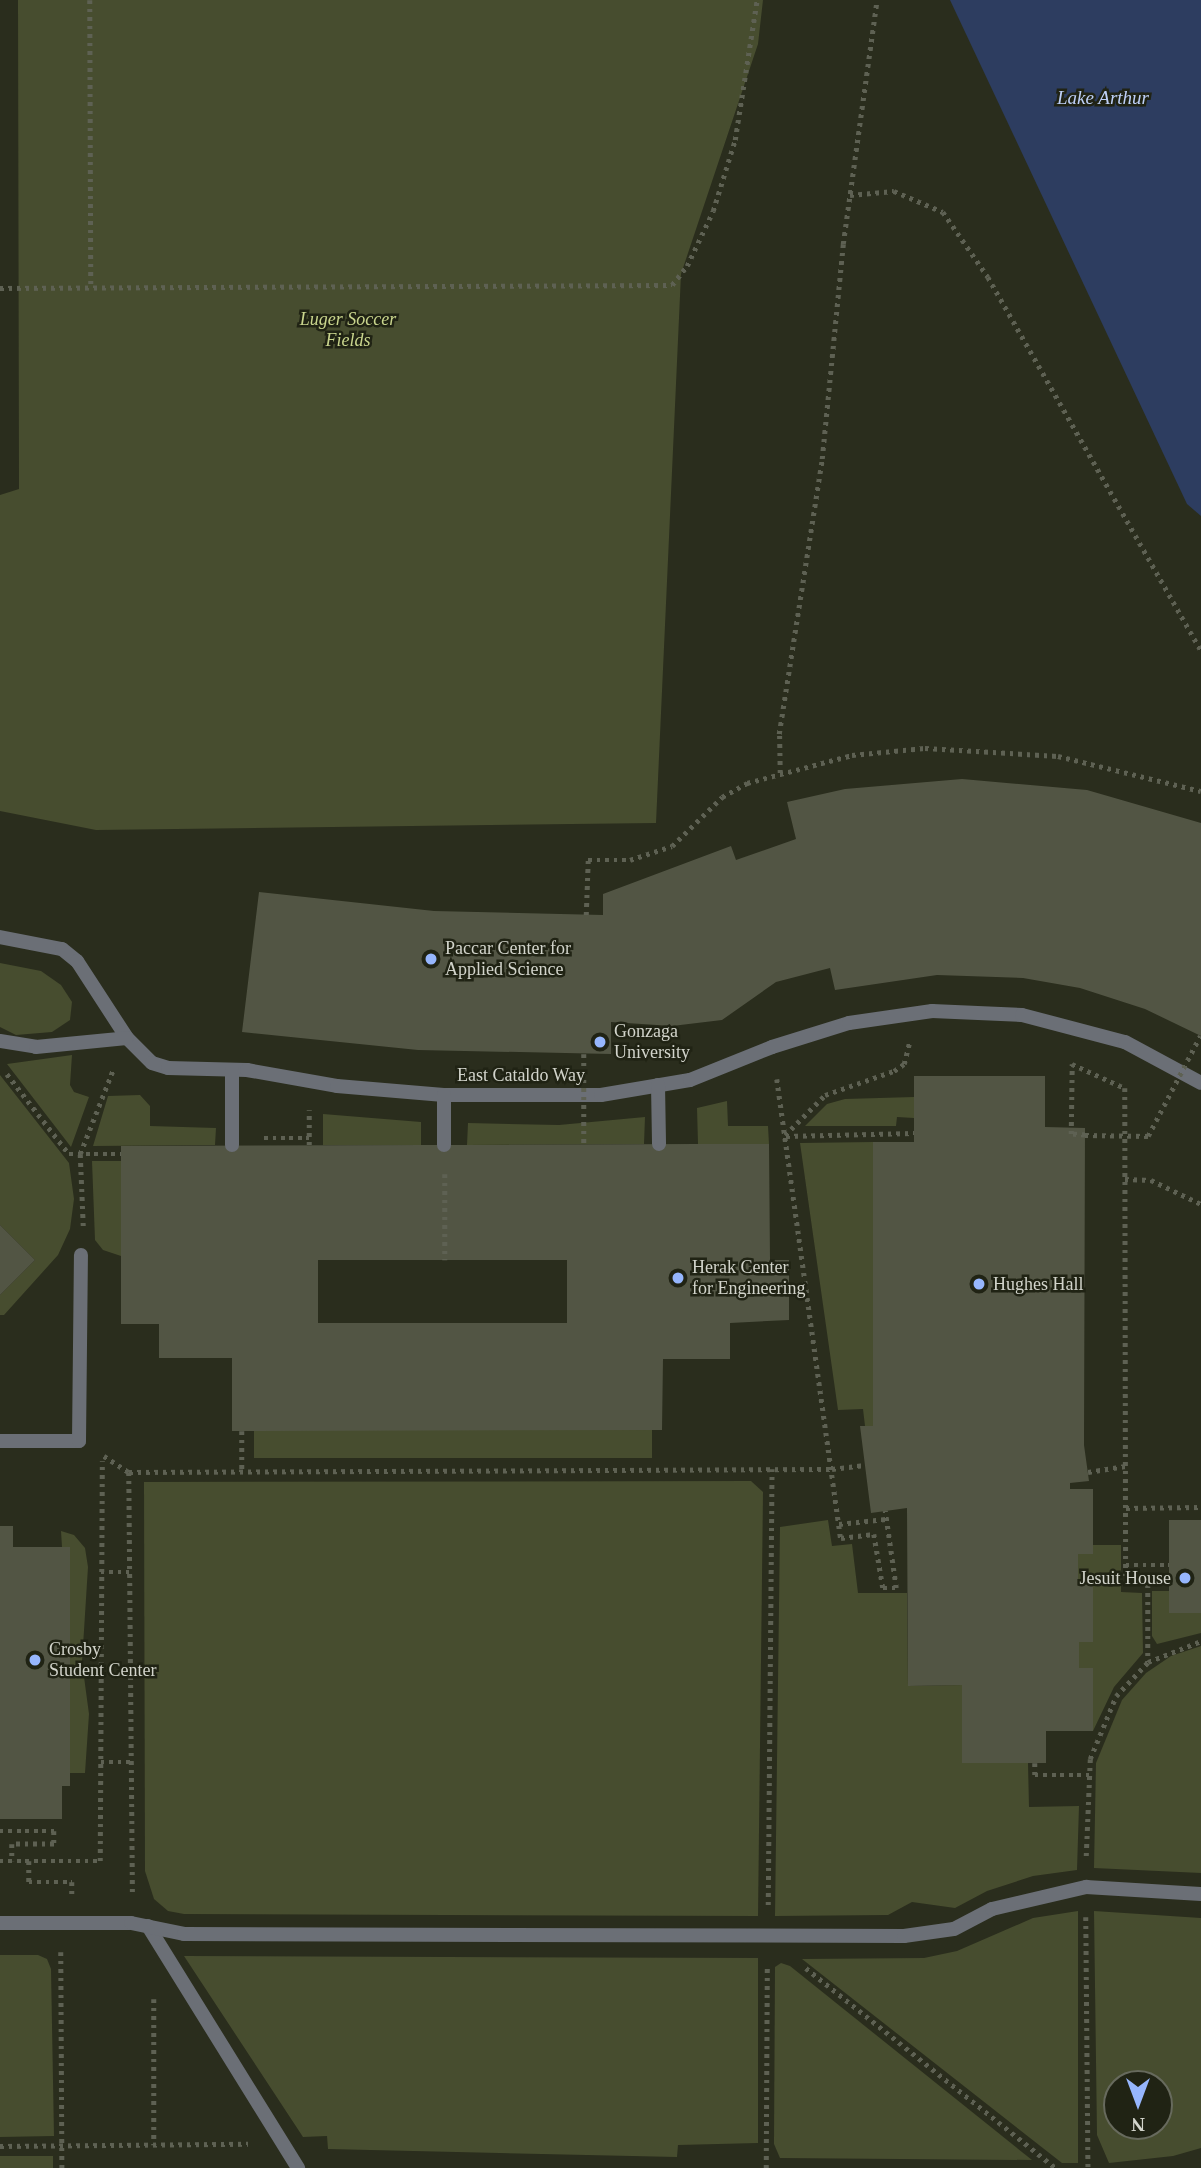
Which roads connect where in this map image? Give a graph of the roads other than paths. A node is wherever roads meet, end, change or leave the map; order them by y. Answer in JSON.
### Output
{"nodes":[{"id":1,"x":0,"y":937,"type":"edge"},
{"id":2,"x":127,"y":1038,"type":"junction"},
{"id":3,"x":0,"y":1041,"type":"edge"},
{"id":4,"x":232,"y":1070,"type":"junction"},
{"id":5,"x":1201,"y":1083,"type":"edge"},
{"id":6,"x":658,"y":1085,"type":"junction"},
{"id":7,"x":444,"y":1095,"type":"junction"},
{"id":8,"x":232,"y":1142,"type":"road end"},
{"id":9,"x":659,"y":1144,"type":"dead end"},
{"id":10,"x":444,"y":1145,"type":"road end"},
{"id":11,"x":81,"y":1255,"type":"road end"},
{"id":12,"x":0,"y":1441,"type":"edge"},
{"id":13,"x":1201,"y":1894,"type":"edge"},
{"id":14,"x":0,"y":1923,"type":"edge"},
{"id":15,"x":148,"y":1926,"type":"junction"},
{"id":16,"x":298,"y":2168,"type":"edge"}],
"edges":[{"from":1,"to":2,"type":"street","name":"East Cataldo Way"},
{"from":2,"to":3,"type":"street"},
{"from":2,"to":4,"type":"street","name":"East Cataldo Way"},
{"from":4,"to":7,"type":"street","name":"East Cataldo Way"},
{"from":4,"to":8,"type":"street"},
{"from":5,"to":6,"type":"street","name":"East Cataldo Way"},
{"from":6,"to":7,"type":"street","name":"East Cataldo Way"},
{"from":6,"to":9,"type":"street"},
{"from":7,"to":10,"type":"street"},
{"from":11,"to":12,"type":"street"},
{"from":13,"to":15,"type":"street"},
{"from":14,"to":15,"type":"street"},
{"from":15,"to":16,"type":"street"}]}
